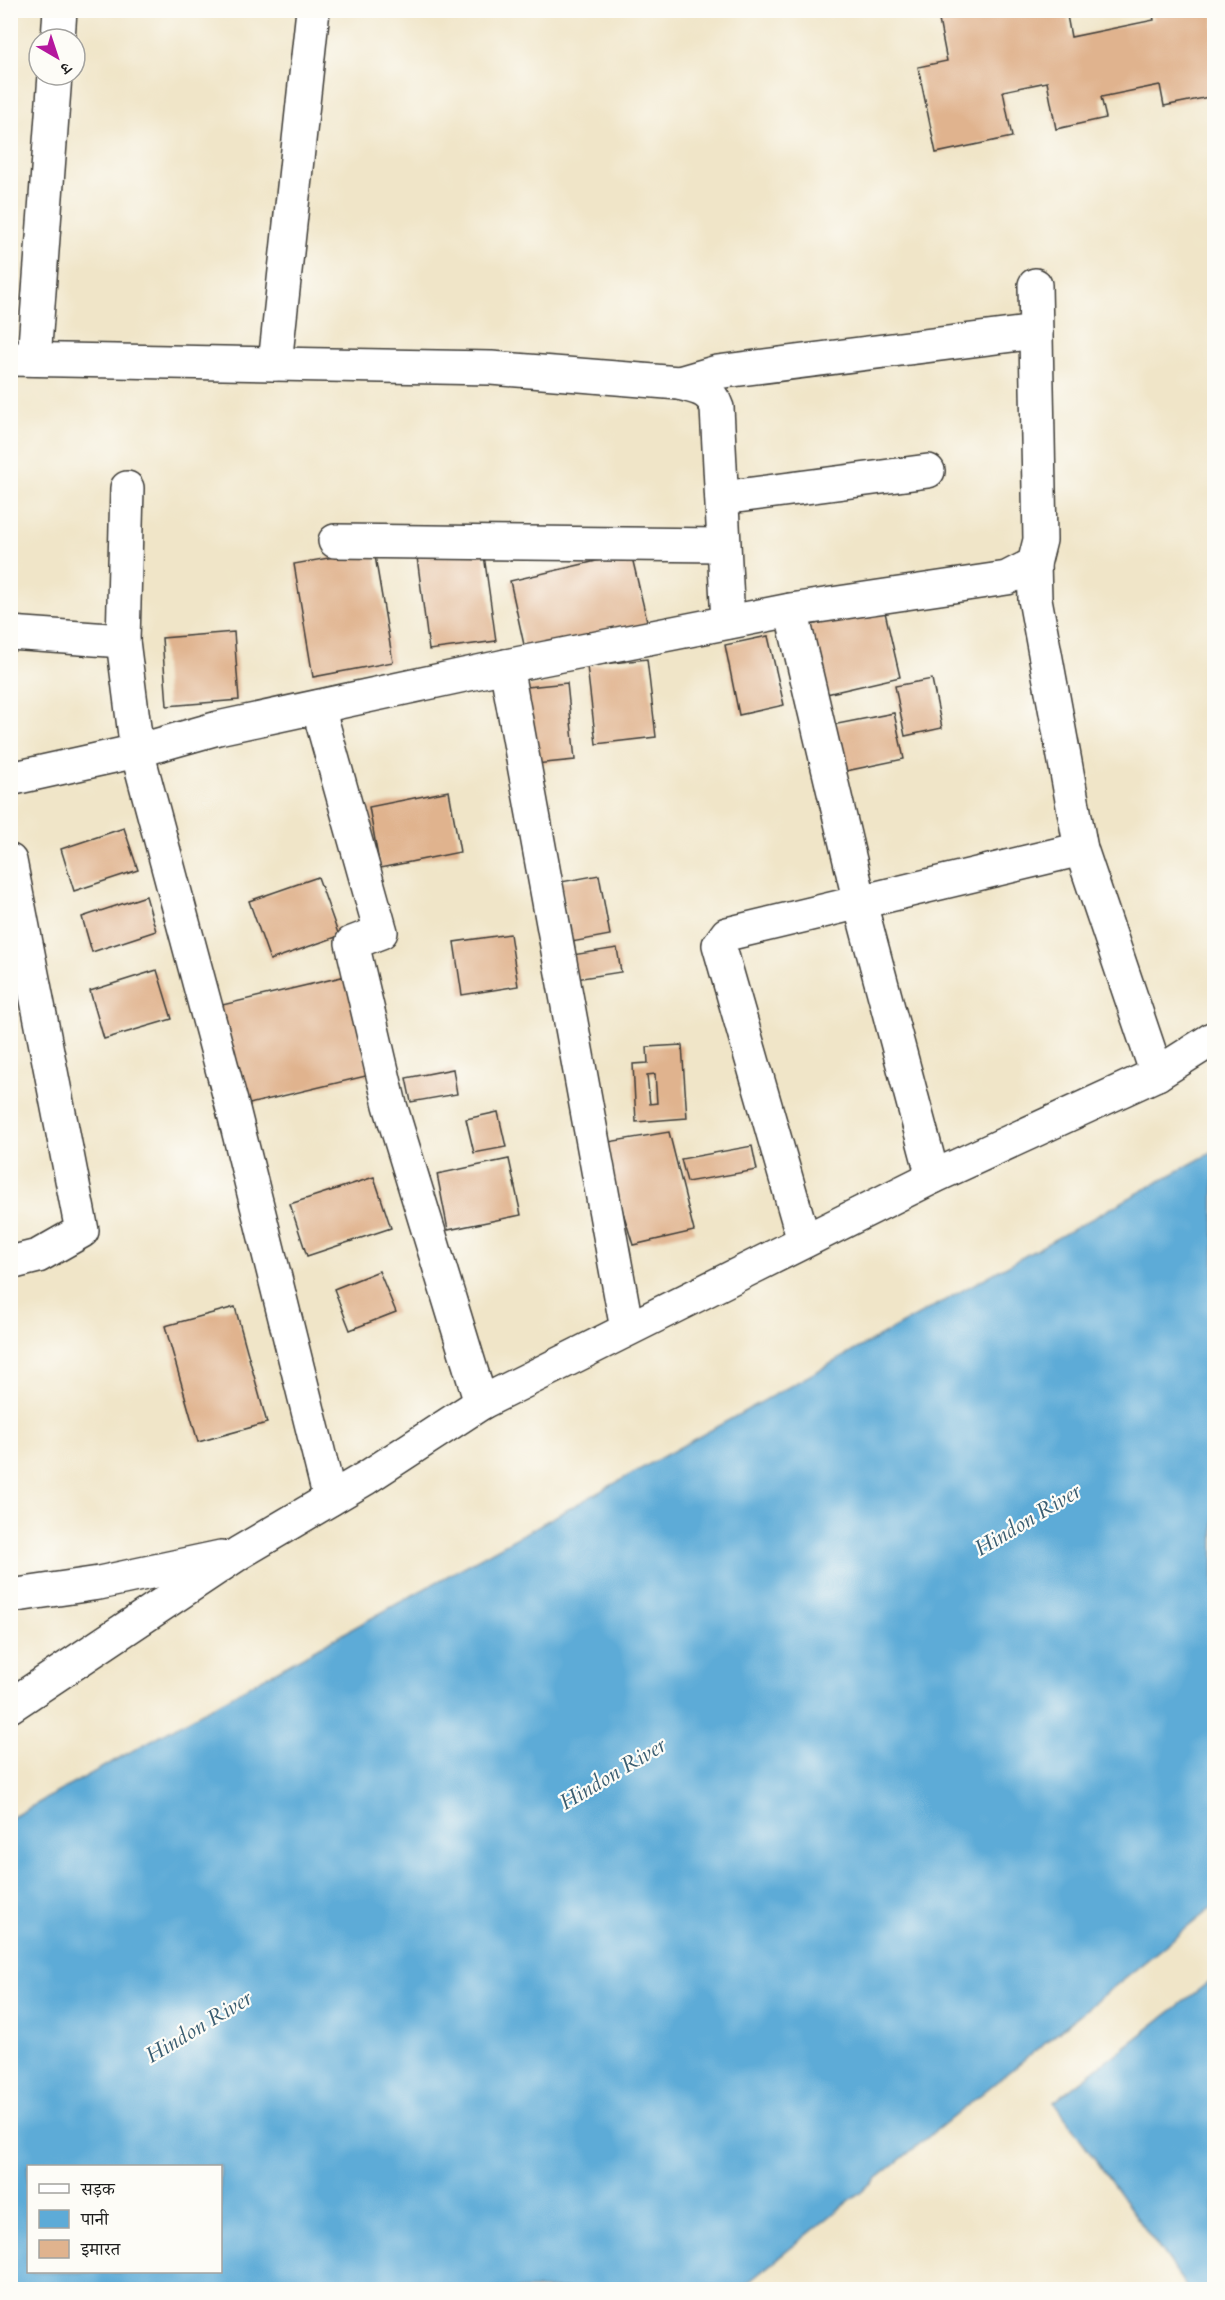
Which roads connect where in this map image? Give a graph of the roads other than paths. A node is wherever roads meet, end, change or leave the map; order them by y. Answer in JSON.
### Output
{"nodes":[{"id":1,"x":60,"y":10,"type":"edge"},
{"id":2,"x":313,"y":10,"type":"edge"},
{"id":3,"x":59,"y":27,"type":"edge"},
{"id":4,"x":54,"y":87,"type":"edge"},
{"id":5,"x":1035,"y":285,"type":"dead end"},
{"id":6,"x":1036,"y":332,"type":"junction"},
{"id":7,"x":22,"y":359,"type":"edge"},
{"id":8,"x":275,"y":364,"type":"junction"},
{"id":9,"x":679,"y":383,"type":"junction"},
{"id":10,"x":928,"y":471,"type":"dead end"},
{"id":11,"x":127,"y":488,"type":"dead end"},
{"id":12,"x":722,"y":498,"type":"junction"},
{"id":13,"x":335,"y":541,"type":"dead end"},
{"id":14,"x":723,"y":545,"type":"junction"},
{"id":15,"x":1034,"y":564,"type":"junction"},
{"id":16,"x":791,"y":610,"type":"junction"},
{"id":17,"x":728,"y":622,"type":"junction"},
{"id":18,"x":10,"y":633,"type":"edge"},
{"id":19,"x":123,"y":641,"type":"junction"},
{"id":20,"x":506,"y":666,"type":"junction"},
{"id":21,"x":318,"y":707,"type":"junction"},
{"id":22,"x":137,"y":751,"type":"junction"},
{"id":23,"x":10,"y":779,"type":"edge"},
{"id":24,"x":1082,"y":849,"type":"junction"},
{"id":25,"x":10,"y":861,"type":"edge"},
{"id":26,"x":860,"y":903,"type":"junction"},
{"id":27,"x":1215,"y":1038,"type":"edge"},
{"id":28,"x":1157,"y":1074,"type":"junction"},
{"id":29,"x":933,"y":1177,"type":"junction"},
{"id":30,"x":804,"y":1240,"type":"junction"},
{"id":31,"x":10,"y":1263,"type":"edge"},
{"id":32,"x":627,"y":1329,"type":"junction"},
{"id":33,"x":481,"y":1403,"type":"junction"},
{"id":34,"x":330,"y":1499,"type":"junction"},
{"id":35,"x":239,"y":1553,"type":"junction"},
{"id":36,"x":10,"y":1596,"type":"edge"},
{"id":37,"x":10,"y":1706,"type":"edge"}],
"edges":[{"from":1,"to":3,"type":"street"},
{"from":2,"to":8,"type":"street"},
{"from":4,"to":7,"type":"street"},
{"from":5,"to":6,"type":"street"},
{"from":6,"to":9,"type":"street"},
{"from":6,"to":15,"type":"street"},
{"from":7,"to":8,"type":"street"},
{"from":8,"to":9,"type":"street"},
{"from":9,"to":12,"type":"street"},
{"from":10,"to":12,"type":"street"},
{"from":11,"to":19,"type":"street"},
{"from":12,"to":14,"type":"street"},
{"from":13,"to":14,"type":"street"},
{"from":14,"to":17,"type":"street"},
{"from":15,"to":16,"type":"street"},
{"from":15,"to":24,"type":"street"},
{"from":16,"to":17,"type":"street"},
{"from":16,"to":26,"type":"street"},
{"from":17,"to":20,"type":"street"},
{"from":18,"to":19,"type":"street"},
{"from":19,"to":22,"type":"street"},
{"from":20,"to":21,"type":"street"},
{"from":20,"to":32,"type":"street"},
{"from":21,"to":22,"type":"street"},
{"from":21,"to":33,"type":"street"},
{"from":22,"to":23,"type":"street"},
{"from":22,"to":34,"type":"street"},
{"from":24,"to":26,"type":"street"},
{"from":24,"to":28,"type":"street"},
{"from":25,"to":31,"type":"street"},
{"from":26,"to":29,"type":"street"},
{"from":26,"to":30,"type":"street"},
{"from":27,"to":28,"type":"street"},
{"from":28,"to":29,"type":"street"},
{"from":29,"to":30,"type":"street"},
{"from":30,"to":32,"type":"street"},
{"from":32,"to":33,"type":"street"},
{"from":33,"to":34,"type":"street"},
{"from":34,"to":35,"type":"street"},
{"from":35,"to":36,"type":"street"},
{"from":35,"to":37,"type":"street"}]}
